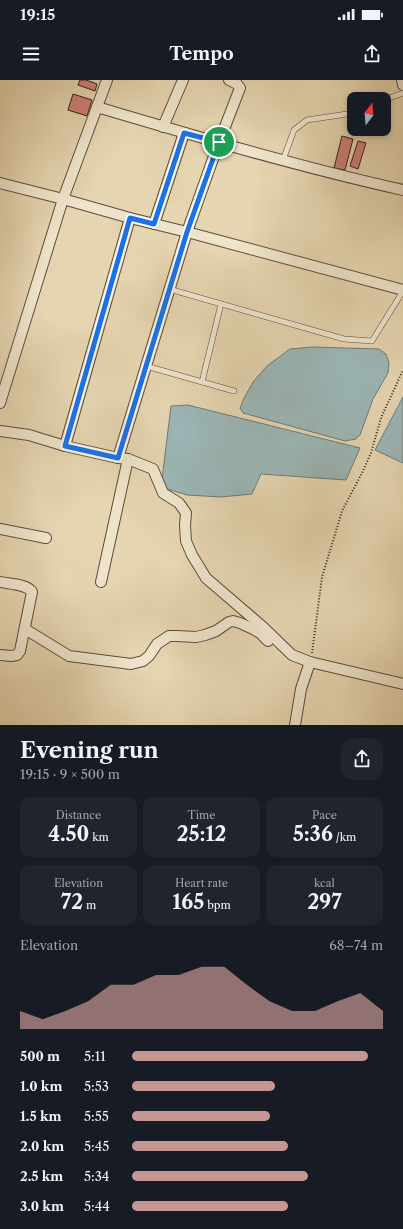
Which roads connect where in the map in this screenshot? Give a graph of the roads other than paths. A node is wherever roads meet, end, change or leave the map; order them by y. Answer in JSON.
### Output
{"nodes":[{"id":1,"x":108,"y":80,"type":"edge"},
{"id":2,"x":183,"y":80,"type":"edge"},
{"id":3,"x":229,"y":80,"type":"edge"},
{"id":4,"x":402,"y":80,"type":"edge"},
{"id":5,"x":403,"y":86,"type":"edge"},
{"id":6,"x":403,"y":93,"type":"edge"},
{"id":7,"x":391,"y":97,"type":"edge"},
{"id":8,"x":97,"y":107,"type":"junction"},
{"id":9,"x":347,"y":114,"type":"edge"},
{"id":10,"x":162,"y":127,"type":"junction"},
{"id":11,"x":184,"y":133,"type":"junction"},
{"id":12,"x":219,"y":142,"type":"junction"},
{"id":13,"x":283,"y":160,"type":"junction"},
{"id":14,"x":0,"y":183,"type":"edge"},
{"id":15,"x":403,"y":190,"type":"edge"},
{"id":16,"x":63,"y":199,"type":"junction"},
{"id":17,"x":130,"y":218,"type":"junction"},
{"id":18,"x":154,"y":224,"type":"junction"},
{"id":19,"x":187,"y":232,"type":"junction"},
{"id":20,"x":169,"y":289,"type":"junction"},
{"id":21,"x":403,"y":290,"type":"edge"},
{"id":22,"x":221,"y":304,"type":"junction"},
{"id":23,"x":146,"y":366,"type":"junction"},
{"id":24,"x":202,"y":382,"type":"junction"},
{"id":25,"x":234,"y":391,"type":"dead end"},
{"id":26,"x":0,"y":403,"type":"edge"},
{"id":27,"x":0,"y":431,"type":"edge"},
{"id":28,"x":65,"y":446,"type":"junction"},
{"id":29,"x":118,"y":458,"type":"junction"},
{"id":30,"x":128,"y":459,"type":"junction"},
{"id":31,"x":0,"y":529,"type":"edge"},
{"id":32,"x":46,"y":538,"type":"dead end"},
{"id":33,"x":0,"y":582,"type":"edge"},
{"id":34,"x":101,"y":582,"type":"dead end"},
{"id":35,"x":25,"y":629,"type":"junction"},
{"id":36,"x":0,"y":655,"type":"edge"},
{"id":37,"x":292,"y":655,"type":"junction"},
{"id":38,"x":310,"y":662,"type":"junction"},
{"id":39,"x":403,"y":684,"type":"edge"},
{"id":40,"x":295,"y":725,"type":"edge"}],
"edges":[{"from":1,"to":8,"type":"street"},
{"from":2,"to":10,"type":"street"},
{"from":3,"to":12,"type":"street"},
{"from":4,"to":5,"type":"street"},
{"from":6,"to":7,"type":"lane"},
{"from":8,"to":10,"type":"street"},
{"from":8,"to":16,"type":"street"},
{"from":9,"to":13,"type":"lane"},
{"from":10,"to":11,"type":"street"},
{"from":11,"to":12,"type":"street"},
{"from":11,"to":18,"type":"street"},
{"from":12,"to":13,"type":"street"},
{"from":12,"to":19,"type":"street"},
{"from":13,"to":15,"type":"street"},
{"from":14,"to":16,"type":"street"},
{"from":16,"to":17,"type":"street"},
{"from":16,"to":26,"type":"street"},
{"from":17,"to":18,"type":"street"},
{"from":17,"to":28,"type":"street"},
{"from":18,"to":19,"type":"street"},
{"from":19,"to":20,"type":"street"},
{"from":19,"to":21,"type":"street"},
{"from":20,"to":22,"type":"lane"},
{"from":20,"to":23,"type":"street"},
{"from":21,"to":22,"type":"lane"},
{"from":22,"to":24,"type":"lane"},
{"from":23,"to":24,"type":"lane"},
{"from":23,"to":29,"type":"street"},
{"from":24,"to":25,"type":"lane"},
{"from":27,"to":28,"type":"street"},
{"from":28,"to":29,"type":"street"},
{"from":29,"to":30,"type":"street"},
{"from":30,"to":34,"type":"street"},
{"from":30,"to":37,"type":"street"},
{"from":31,"to":32,"type":"street"},
{"from":33,"to":35,"type":"street"},
{"from":35,"to":36,"type":"street"},
{"from":35,"to":37,"type":"street"},
{"from":37,"to":38,"type":"street"},
{"from":38,"to":39,"type":"street"},
{"from":38,"to":40,"type":"street"}]}
